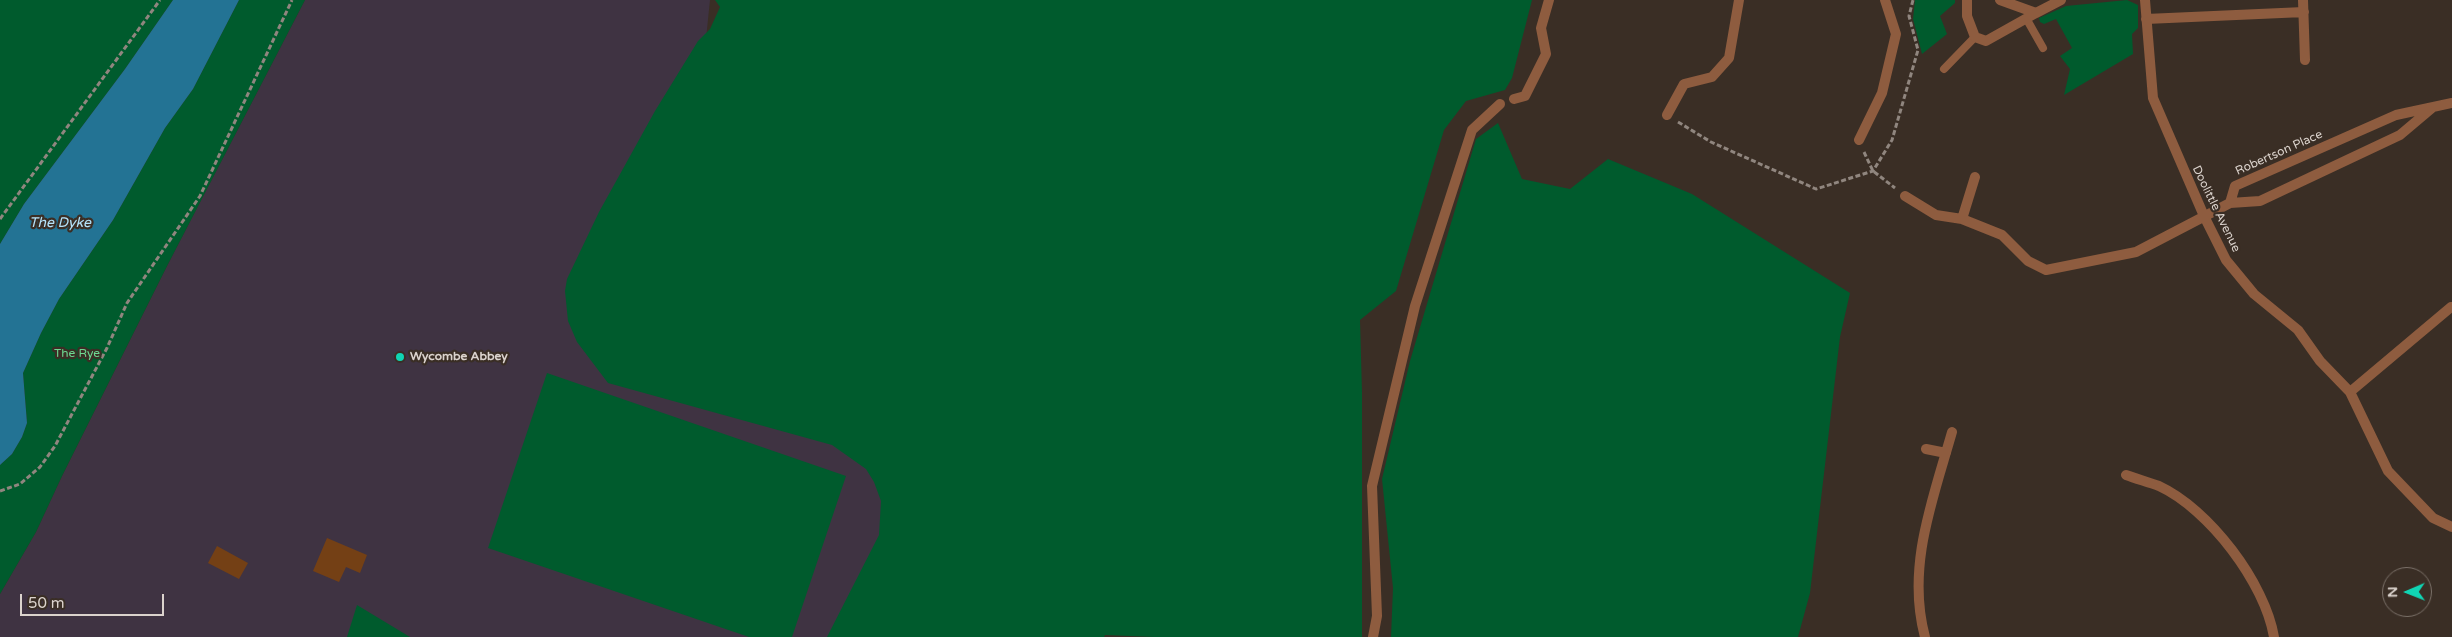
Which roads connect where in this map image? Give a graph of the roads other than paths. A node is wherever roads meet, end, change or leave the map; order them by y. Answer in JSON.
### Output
{"nodes":[{"id":1,"x":1549,"y":0,"type":"edge"},
{"id":2,"x":1739,"y":0,"type":"edge"},
{"id":3,"x":1885,"y":0,"type":"edge"},
{"id":4,"x":1967,"y":0,"type":"edge"},
{"id":5,"x":2000,"y":0,"type":"edge"},
{"id":6,"x":2061,"y":0,"type":"edge"},
{"id":7,"x":2146,"y":0,"type":"edge"},
{"id":8,"x":2303,"y":0,"type":"edge"},
{"id":9,"x":2304,"y":12,"type":"junction"},
{"id":10,"x":2036,"y":13,"type":"junction"},
{"id":11,"x":2026,"y":18,"type":"junction"},
{"id":12,"x":2146,"y":19,"type":"junction"},
{"id":13,"x":1975,"y":37,"type":"junction"},
{"id":14,"x":2043,"y":48,"type":"dead end"},
{"id":15,"x":2305,"y":60,"type":"dead end"},
{"id":16,"x":1944,"y":69,"type":"dead end"},
{"id":17,"x":1514,"y":99,"type":"dead end"},
{"id":18,"x":1500,"y":104,"type":"dead end"},
{"id":19,"x":2452,"y":104,"type":"edge"},
{"id":20,"x":2432,"y":108,"type":"junction"},
{"id":21,"x":1667,"y":116,"type":"road end"},
{"id":22,"x":1859,"y":140,"type":"road end"},
{"id":23,"x":1975,"y":177,"type":"dead end"},
{"id":24,"x":1905,"y":196,"type":"road end"},
{"id":25,"x":2230,"y":203,"type":"junction"},
{"id":26,"x":2204,"y":216,"type":"junction"},
{"id":27,"x":1962,"y":219,"type":"junction"},
{"id":28,"x":2451,"y":307,"type":"dead end"},
{"id":29,"x":2350,"y":392,"type":"junction"},
{"id":30,"x":1952,"y":432,"type":"dead end"},
{"id":31,"x":1926,"y":449,"type":"dead end"},
{"id":32,"x":1946,"y":453,"type":"junction"},
{"id":33,"x":2126,"y":475,"type":"dead end"},
{"id":34,"x":2452,"y":527,"type":"edge"},
{"id":35,"x":1373,"y":637,"type":"edge"},
{"id":36,"x":1925,"y":637,"type":"edge"},
{"id":37,"x":2274,"y":637,"type":"edge"}],
"edges":[{"from":1,"to":17,"type":"street"},
{"from":2,"to":21,"type":"street"},
{"from":3,"to":22,"type":"street"},
{"from":4,"to":13,"type":"street"},
{"from":5,"to":10,"type":"street"},
{"from":6,"to":10,"type":"street"},
{"from":7,"to":12,"type":"street","name":"Doolittle Avenue"},
{"from":8,"to":9,"type":"street"},
{"from":9,"to":12,"type":"street"},
{"from":9,"to":15,"type":"street"},
{"from":10,"to":11,"type":"street"},
{"from":11,"to":13,"type":"street"},
{"from":11,"to":14,"type":"lane"},
{"from":12,"to":26,"type":"street","name":"Doolittle Avenue"},
{"from":13,"to":16,"type":"lane"},
{"from":18,"to":35,"type":"street"},
{"from":19,"to":20,"type":"street","name":"Robertson Place"},
{"from":20,"to":25,"type":"street"},
{"from":20,"to":25,"type":"street","name":"Robertson Place"},
{"from":23,"to":27,"type":"street"},
{"from":24,"to":27,"type":"street"},
{"from":25,"to":26,"type":"street"},
{"from":26,"to":27,"type":"street"},
{"from":26,"to":29,"type":"street","name":"Doolittle Avenue"},
{"from":28,"to":29,"type":"street"},
{"from":29,"to":34,"type":"street","name":"Doolittle Avenue"},
{"from":30,"to":32,"type":"street"},
{"from":31,"to":32,"type":"street"},
{"from":32,"to":36,"type":"street"},
{"from":33,"to":37,"type":"street"}]}
